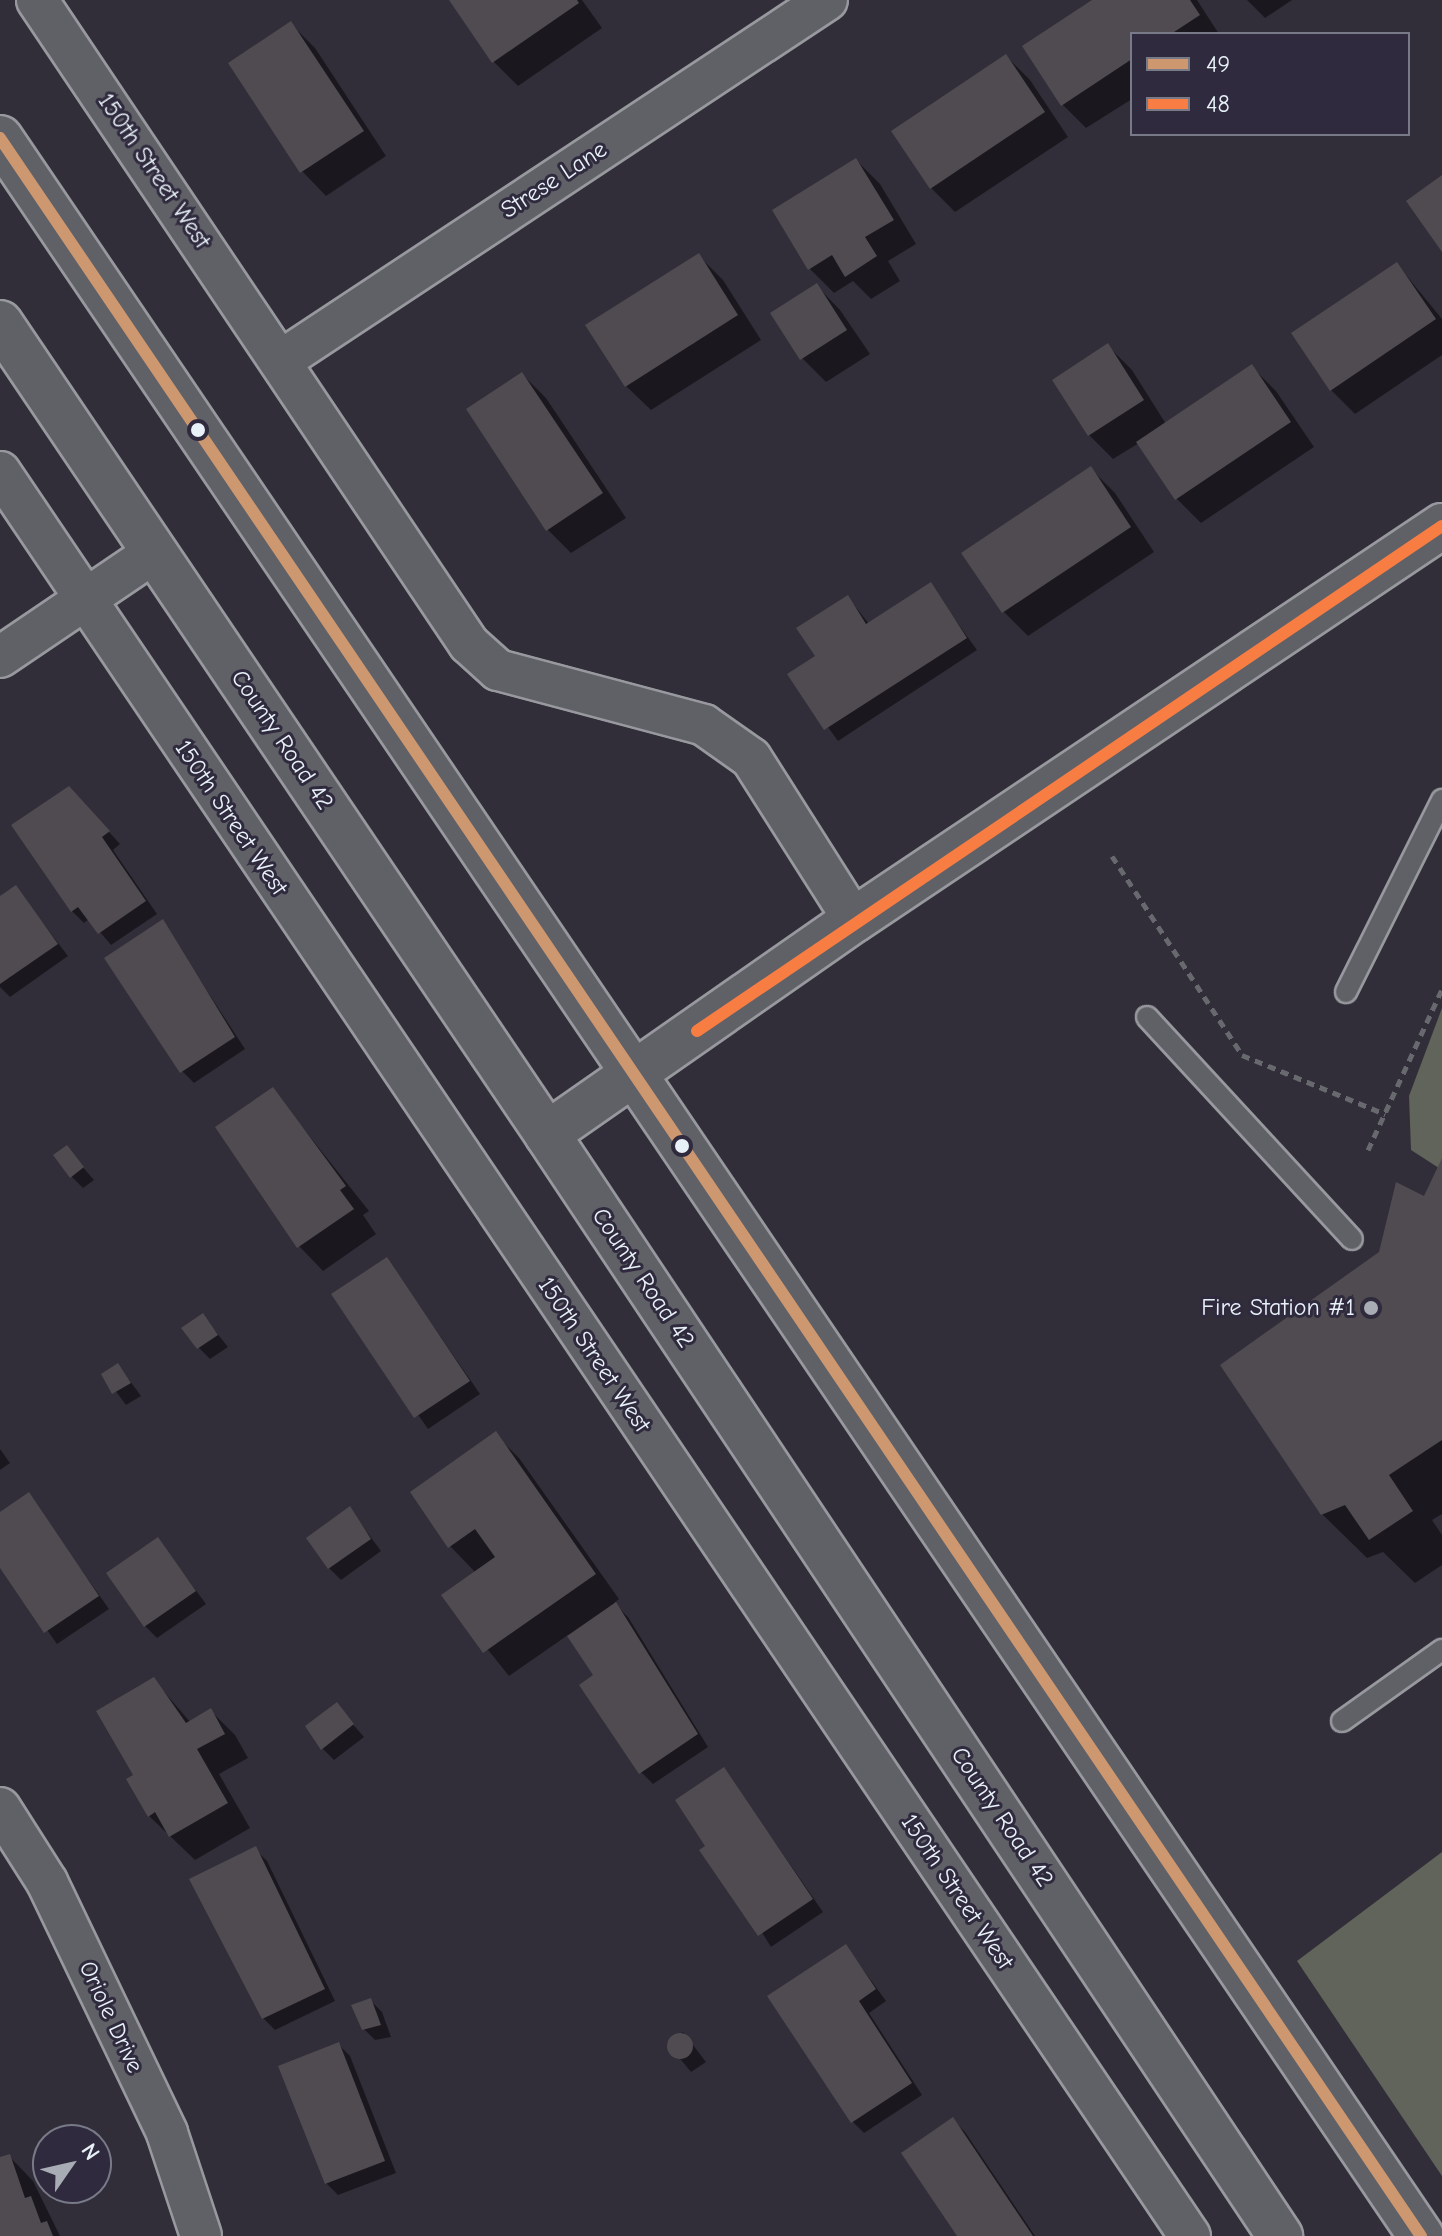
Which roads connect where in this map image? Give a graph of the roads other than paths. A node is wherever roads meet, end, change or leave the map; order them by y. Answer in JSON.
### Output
{"nodes":[{"id":1,"x":37,"y":0,"type":"edge"},
{"id":2,"x":827,"y":0,"type":"edge"},
{"id":3,"x":0,"y":138,"type":"edge"},
{"id":4,"x":0,"y":323,"type":"edge"},
{"id":5,"x":282,"y":360,"type":"junction"},
{"id":6,"x":0,"y":472,"type":"edge"},
{"id":7,"x":1439,"y":535,"type":"edge"},
{"id":8,"x":155,"y":552,"type":"junction"},
{"id":9,"x":85,"y":600,"type":"junction"},
{"id":10,"x":0,"y":657,"type":"edge"},
{"id":11,"x":1442,"y":800,"type":"edge"},
{"id":12,"x":854,"y":920,"type":"junction"},
{"id":13,"x":1346,"y":992,"type":"dead end"},
{"id":14,"x":1147,"y":1017,"type":"dead end"},
{"id":15,"x":635,"y":1074,"type":"junction"},
{"id":16,"x":547,"y":1134,"type":"junction"},
{"id":17,"x":1352,"y":1239,"type":"dead end"},
{"id":18,"x":1442,"y":1650,"type":"edge"},
{"id":19,"x":1342,"y":1721,"type":"dead end"},
{"id":20,"x":0,"y":1808,"type":"edge"},
{"id":21,"x":201,"y":2236,"type":"edge"},
{"id":22,"x":1190,"y":2236,"type":"edge"},
{"id":23,"x":1280,"y":2236,"type":"edge"},
{"id":24,"x":1421,"y":2236,"type":"edge"}],
"edges":[{"from":1,"to":5,"type":"street","name":"150th Street West"},
{"from":2,"to":5,"type":"street","name":"Strese Lane"},
{"from":3,"to":15,"type":"main road"},
{"from":4,"to":8,"type":"main road","name":"County Road 42"},
{"from":5,"to":12,"type":"street","name":"150th Street West"},
{"from":6,"to":9,"type":"street","name":"150th Street West"},
{"from":7,"to":12,"type":"main road"},
{"from":8,"to":9,"type":"street"},
{"from":8,"to":16,"type":"main road","name":"County Road 42"},
{"from":9,"to":10,"type":"street"},
{"from":9,"to":22,"type":"street","name":"150th Street West"},
{"from":11,"to":13,"type":"lane"},
{"from":12,"to":15,"type":"main road"},
{"from":14,"to":17,"type":"lane"},
{"from":15,"to":16,"type":"main road"},
{"from":15,"to":24,"type":"main road"},
{"from":16,"to":23,"type":"main road","name":"County Road 42"},
{"from":18,"to":19,"type":"lane"},
{"from":20,"to":21,"type":"street","name":"Oriole Drive"}]}
